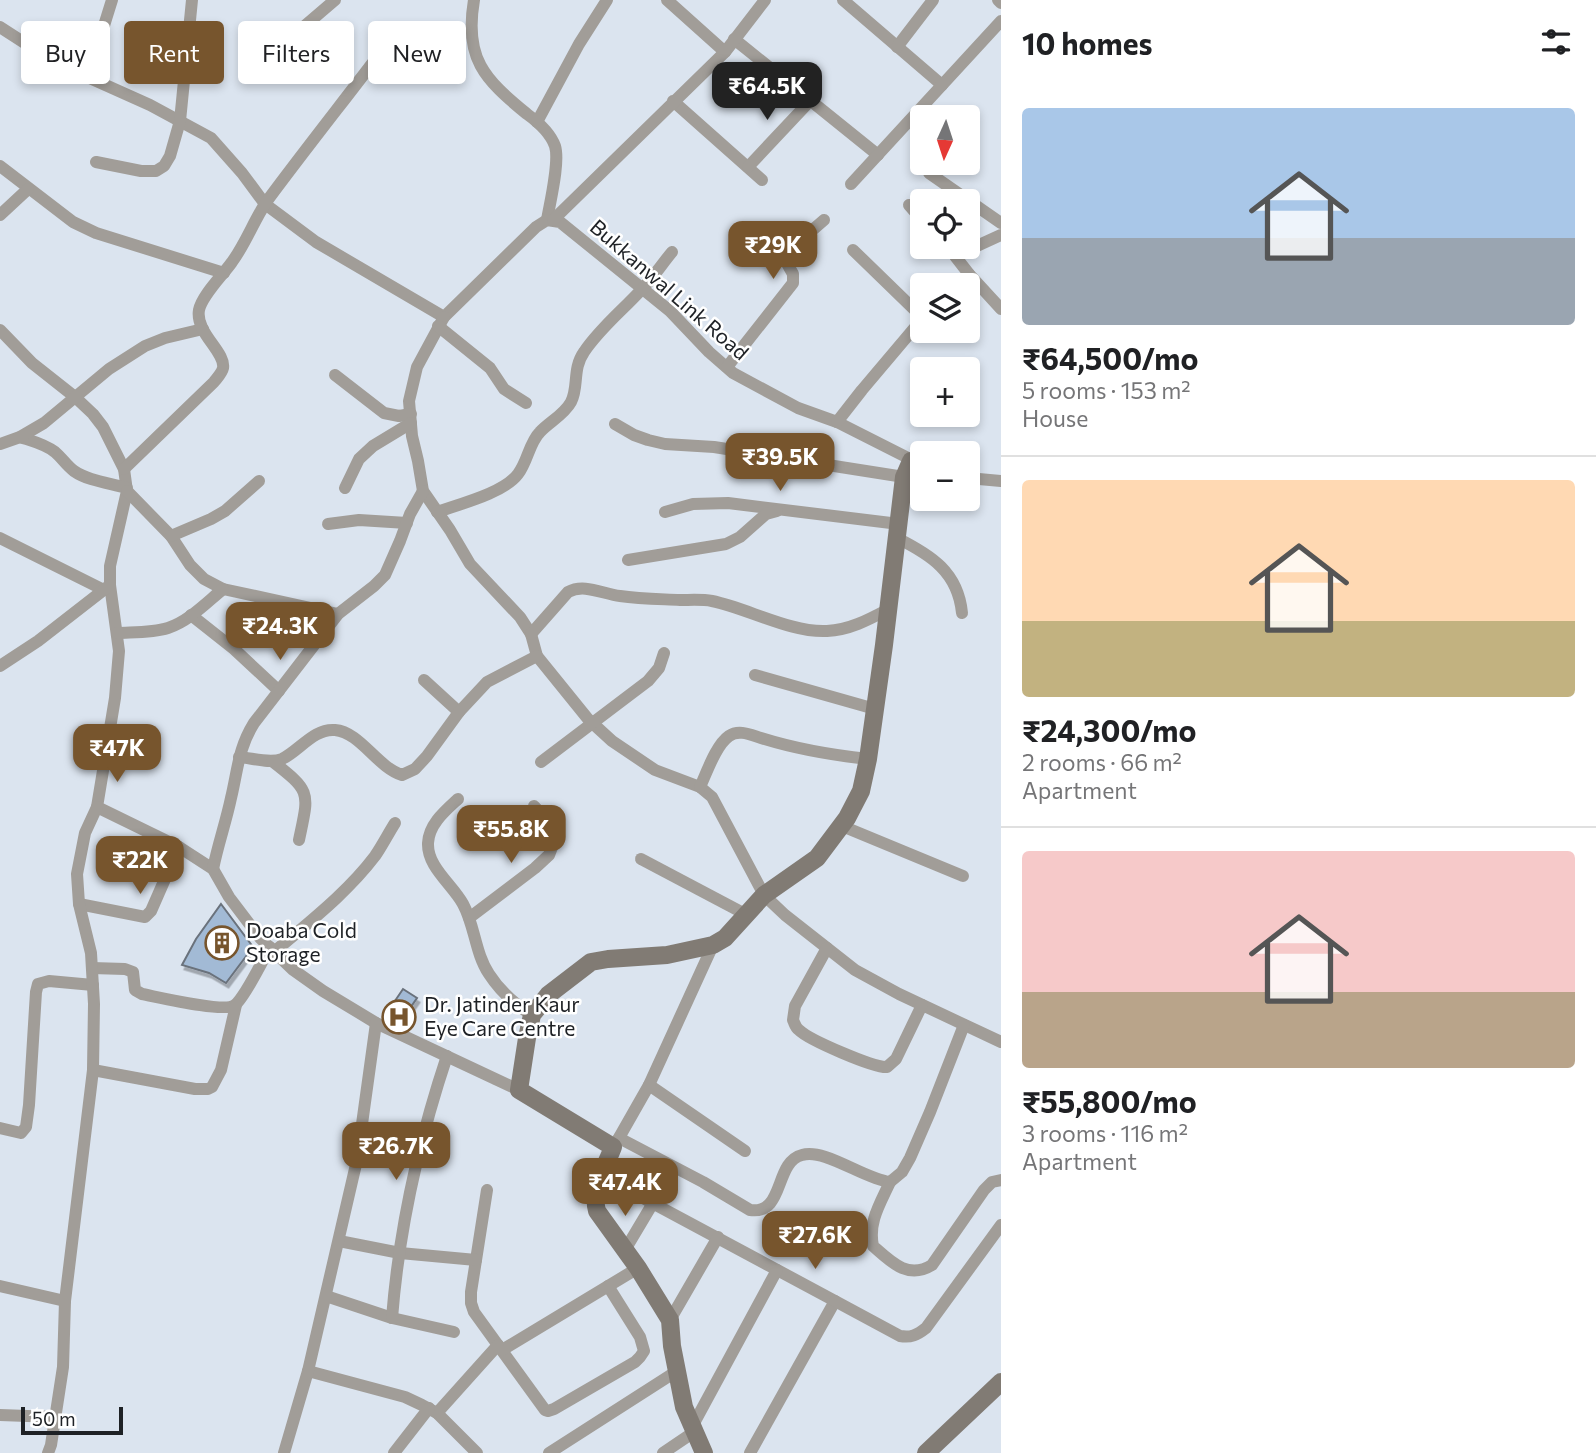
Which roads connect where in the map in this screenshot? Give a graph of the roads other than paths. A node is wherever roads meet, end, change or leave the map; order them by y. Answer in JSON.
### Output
{"nodes":[{"id":1,"x":112,"y":0,"type":"edge"},
{"id":2,"x":192,"y":0,"type":"edge"},
{"id":3,"x":335,"y":0,"type":"edge"},
{"id":4,"x":474,"y":0,"type":"edge"},
{"id":5,"x":607,"y":0,"type":"edge"},
{"id":6,"x":667,"y":0,"type":"edge"},
{"id":7,"x":765,"y":0,"type":"edge"},
{"id":8,"x":843,"y":0,"type":"edge"},
{"id":9,"x":933,"y":0,"type":"edge"},
{"id":10,"x":105,"y":21,"type":"edge"},
{"id":11,"x":310,"y":21,"type":"edge"},
{"id":12,"x":1001,"y":21,"type":"edge"},
{"id":13,"x":0,"y":27,"type":"edge"},
{"id":14,"x":734,"y":40,"type":"junction"},
{"id":15,"x":21,"y":41,"type":"edge"},
{"id":16,"x":897,"y":47,"type":"junction"},
{"id":17,"x":725,"y":52,"type":"junction"},
{"id":18,"x":368,"y":69,"type":"edge"},
{"id":19,"x":104,"y":84,"type":"edge"},
{"id":20,"x":942,"y":85,"type":"junction"},
{"id":21,"x":810,"y":101,"type":"junction"},
{"id":22,"x":673,"y":102,"type":"junction"},
{"id":23,"x":180,"y":121,"type":"junction"},
{"id":24,"x":537,"y":122,"type":"junction"},
{"id":25,"x":878,"y":155,"type":"junction"},
{"id":26,"x":96,"y":162,"type":"dead end"},
{"id":27,"x":0,"y":166,"type":"edge"},
{"id":28,"x":748,"y":167,"type":"junction"},
{"id":29,"x":932,"y":175,"type":"edge"},
{"id":30,"x":762,"y":180,"type":"dead end"},
{"id":31,"x":851,"y":184,"type":"dead end"},
{"id":32,"x":28,"y":189,"type":"junction"},
{"id":33,"x":265,"y":204,"type":"junction"},
{"id":34,"x":0,"y":215,"type":"edge"},
{"id":35,"x":550,"y":220,"type":"junction"},
{"id":36,"x":824,"y":220,"type":"dead end"},
{"id":37,"x":1001,"y":223,"type":"edge"},
{"id":38,"x":1001,"y":235,"type":"edge"},
{"id":39,"x":980,"y":242,"type":"edge"},
{"id":40,"x":853,"y":250,"type":"dead end"},
{"id":41,"x":672,"y":252,"type":"dead end"},
{"id":42,"x":957,"y":259,"type":"edge"},
{"id":43,"x":224,"y":273,"type":"junction"},
{"id":44,"x":968,"y":273,"type":"edge"},
{"id":45,"x":980,"y":286,"type":"edge"},
{"id":46,"x":643,"y":289,"type":"junction"},
{"id":47,"x":910,"y":306,"type":"edge"},
{"id":48,"x":1001,"y":309,"type":"edge"},
{"id":49,"x":441,"y":321,"type":"junction"},
{"id":50,"x":0,"y":330,"type":"edge"},
{"id":51,"x":203,"y":330,"type":"junction"},
{"id":52,"x":910,"y":332,"type":"edge"},
{"id":53,"x":727,"y":367,"type":"junction"},
{"id":54,"x":335,"y":375,"type":"dead end"},
{"id":55,"x":75,"y":397,"type":"junction"},
{"id":56,"x":526,"y":403,"type":"dead end"},
{"id":57,"x":411,"y":419,"type":"junction"},
{"id":58,"x":837,"y":422,"type":"junction"},
{"id":59,"x":615,"y":424,"type":"dead end"},
{"id":60,"x":20,"y":437,"type":"junction"},
{"id":61,"x":0,"y":444,"type":"edge"},
{"id":62,"x":910,"y":466,"type":"edge"},
{"id":63,"x":910,"y":468,"type":"edge"},
{"id":64,"x":124,"y":469,"type":"junction"},
{"id":65,"x":980,"y":479,"type":"edge"},
{"id":66,"x":259,"y":481,"type":"dead end"},
{"id":67,"x":910,"y":481,"type":"edge"},
{"id":68,"x":1001,"y":481,"type":"edge"},
{"id":69,"x":345,"y":488,"type":"dead end"},
{"id":70,"x":127,"y":489,"type":"junction"},
{"id":71,"x":423,"y":491,"type":"junction"},
{"id":72,"x":781,"y":509,"type":"junction"},
{"id":73,"x":437,"y":512,"type":"junction"},
{"id":74,"x":665,"y":512,"type":"dead end"},
{"id":75,"x":407,"y":523,"type":"junction"},
{"id":76,"x":328,"y":524,"type":"dead end"},
{"id":77,"x":898,"y":531,"type":"junction"},
{"id":78,"x":171,"y":536,"type":"junction"},
{"id":79,"x":0,"y":538,"type":"edge"},
{"id":80,"x":628,"y":560,"type":"dead end"},
{"id":81,"x":107,"y":588,"type":"junction"},
{"id":82,"x":223,"y":589,"type":"junction"},
{"id":83,"x":887,"y":610,"type":"junction"},
{"id":84,"x":962,"y":613,"type":"dead end"},
{"id":85,"x":338,"y":614,"type":"junction"},
{"id":86,"x":191,"y":615,"type":"junction"},
{"id":87,"x":117,"y":633,"type":"junction"},
{"id":88,"x":530,"y":634,"type":"junction"},
{"id":89,"x":664,"y":653,"type":"dead end"},
{"id":90,"x":537,"y":656,"type":"junction"},
{"id":91,"x":0,"y":666,"type":"edge"},
{"id":92,"x":755,"y":675,"type":"dead end"},
{"id":93,"x":424,"y":680,"type":"dead end"},
{"id":94,"x":279,"y":691,"type":"junction"},
{"id":95,"x":875,"y":709,"type":"junction"},
{"id":96,"x":459,"y":712,"type":"junction"},
{"id":97,"x":593,"y":723,"type":"junction"},
{"id":98,"x":239,"y":757,"type":"junction"},
{"id":99,"x":868,"y":759,"type":"junction"},
{"id":100,"x":272,"y":761,"type":"junction"},
{"id":101,"x":541,"y":762,"type":"dead end"},
{"id":102,"x":700,"y":787,"type":"junction"},
{"id":103,"x":458,"y":799,"type":"dead end"},
{"id":104,"x":534,"y":806,"type":"dead end"},
{"id":105,"x":97,"y":807,"type":"junction"},
{"id":106,"x":395,"y":822,"type":"dead end"},
{"id":107,"x":842,"y":826,"type":"junction"},
{"id":108,"x":299,"y":840,"type":"dead end"},
{"id":109,"x":178,"y":847,"type":"junction"},
{"id":110,"x":641,"y":859,"type":"dead end"},
{"id":111,"x":213,"y":869,"type":"junction"},
{"id":112,"x":963,"y":876,"type":"dead end"},
{"id":113,"x":764,"y":895,"type":"junction"},
{"id":114,"x":79,"y":904,"type":"junction"},
{"id":115,"x":747,"y":915,"type":"junction"},
{"id":116,"x":469,"y":918,"type":"junction"},
{"id":117,"x":713,"y":945,"type":"junction"},
{"id":118,"x":827,"y":947,"type":"junction"},
{"id":119,"x":272,"y":949,"type":"junction"},
{"id":120,"x":92,"y":968,"type":"junction"},
{"id":121,"x":93,"y":985,"type":"junction"},
{"id":122,"x":236,"y":1005,"type":"junction"},
{"id":123,"x":922,"y":1005,"type":"junction"},
{"id":124,"x":532,"y":1015,"type":"junction"},
{"id":125,"x":376,"y":1023,"type":"junction"},
{"id":126,"x":964,"y":1025,"type":"junction"},
{"id":127,"x":1001,"y":1042,"type":"edge"},
{"id":128,"x":447,"y":1056,"type":"junction"},
{"id":129,"x":93,"y":1070,"type":"junction"},
{"id":130,"x":649,"y":1085,"type":"junction"},
{"id":131,"x":519,"y":1090,"type":"junction"},
{"id":132,"x":0,"y":1128,"type":"edge"},
{"id":133,"x":616,"y":1142,"type":"junction"},
{"id":134,"x":745,"y":1151,"type":"dead end"},
{"id":135,"x":602,"y":1176,"type":"junction"},
{"id":136,"x":1001,"y":1180,"type":"edge"},
{"id":137,"x":890,"y":1182,"type":"junction"},
{"id":138,"x":487,"y":1190,"type":"dead end"},
{"id":139,"x":653,"y":1203,"type":"junction"},
{"id":140,"x":1001,"y":1225,"type":"edge"},
{"id":141,"x":718,"y":1237,"type":"junction"},
{"id":142,"x":339,"y":1241,"type":"junction"},
{"id":143,"x":625,"y":1250,"type":"junction"},
{"id":144,"x":400,"y":1253,"type":"junction"},
{"id":145,"x":476,"y":1260,"type":"junction"},
{"id":146,"x":638,"y":1268,"type":"junction"},
{"id":147,"x":777,"y":1270,"type":"junction"},
{"id":148,"x":0,"y":1286,"type":"edge"},
{"id":149,"x":608,"y":1286,"type":"junction"},
{"id":150,"x":327,"y":1296,"type":"junction"},
{"id":151,"x":65,"y":1301,"type":"junction"},
{"id":152,"x":835,"y":1301,"type":"junction"},
{"id":153,"x":392,"y":1318,"type":"junction"},
{"id":154,"x":670,"y":1320,"type":"junction"},
{"id":155,"x":454,"y":1332,"type":"dead end"},
{"id":156,"x":500,"y":1347,"type":"junction"},
{"id":157,"x":308,"y":1371,"type":"junction"},
{"id":158,"x":677,"y":1371,"type":"junction"},
{"id":159,"x":1001,"y":1382,"type":"edge"},
{"id":160,"x":433,"y":1410,"type":"junction"},
{"id":161,"x":0,"y":1415,"type":"edge"},
{"id":162,"x":55,"y":1417,"type":"junction"},
{"id":163,"x":693,"y":1429,"type":"junction"},
{"id":164,"x":48,"y":1453,"type":"edge"},
{"id":165,"x":284,"y":1453,"type":"edge"},
{"id":166,"x":394,"y":1453,"type":"edge"},
{"id":167,"x":477,"y":1453,"type":"edge"},
{"id":168,"x":549,"y":1453,"type":"edge"},
{"id":169,"x":663,"y":1453,"type":"edge"},
{"id":170,"x":704,"y":1453,"type":"edge"},
{"id":171,"x":750,"y":1453,"type":"edge"},
{"id":172,"x":926,"y":1453,"type":"edge"}],
"edges":[{"from":1,"to":10,"type":"street"},
{"from":2,"to":23,"type":"street"},
{"from":3,"to":11,"type":"street"},
{"from":4,"to":24,"type":"street"},
{"from":5,"to":24,"type":"street"},
{"from":6,"to":17,"type":"street"},
{"from":7,"to":14,"type":"street"},
{"from":8,"to":16,"type":"street"},
{"from":9,"to":16,"type":"street"},
{"from":12,"to":20,"type":"street"},
{"from":13,"to":15,"type":"street"},
{"from":14,"to":17,"type":"street"},
{"from":14,"to":21,"type":"street"},
{"from":16,"to":20,"type":"street"},
{"from":17,"to":22,"type":"street"},
{"from":18,"to":33,"type":"street"},
{"from":19,"to":23,"type":"street"},
{"from":20,"to":25,"type":"street"},
{"from":21,"to":25,"type":"street"},
{"from":21,"to":28,"type":"street"},
{"from":22,"to":28,"type":"street"},
{"from":22,"to":35,"type":"street"},
{"from":23,"to":26,"type":"street"},
{"from":23,"to":33,"type":"street"},
{"from":24,"to":35,"type":"street"},
{"from":25,"to":31,"type":"street"},
{"from":27,"to":32,"type":"street"},
{"from":28,"to":30,"type":"street"},
{"from":29,"to":37,"type":"street"},
{"from":32,"to":34,"type":"street"},
{"from":32,"to":43,"type":"street"},
{"from":33,"to":43,"type":"street"},
{"from":33,"to":49,"type":"street"},
{"from":35,"to":46,"type":"street","name":"Bukkanwal Link Road"},
{"from":35,"to":49,"type":"street"},
{"from":36,"to":53,"type":"street"},
{"from":38,"to":39,"type":"street"},
{"from":40,"to":47,"type":"street"},
{"from":41,"to":46,"type":"street"},
{"from":42,"to":44,"type":"street"},
{"from":43,"to":51,"type":"street"},
{"from":45,"to":48,"type":"street"},
{"from":46,"to":53,"type":"street","name":"Bukkanwal Link Road"},
{"from":46,"to":73,"type":"street"},
{"from":49,"to":56,"type":"street"},
{"from":49,"to":57,"type":"street"},
{"from":50,"to":55,"type":"street"},
{"from":51,"to":55,"type":"street"},
{"from":51,"to":64,"type":"street"},
{"from":52,"to":58,"type":"street"},
{"from":53,"to":58,"type":"street","name":"Bukkanwal Link Road"},
{"from":54,"to":57,"type":"street"},
{"from":55,"to":60,"type":"street"},
{"from":55,"to":64,"type":"street"},
{"from":57,"to":69,"type":"street"},
{"from":57,"to":71,"type":"street"},
{"from":58,"to":62,"type":"street","name":"Bukkanwal Link Road"},
{"from":59,"to":63,"type":"street"},
{"from":60,"to":61,"type":"street"},
{"from":60,"to":70,"type":"street"},
{"from":64,"to":70,"type":"street"},
{"from":65,"to":68,"type":"street"},
{"from":66,"to":78,"type":"street"},
{"from":67,"to":77,"type":"street"},
{"from":70,"to":78,"type":"street"},
{"from":70,"to":81,"type":"street"},
{"from":71,"to":73,"type":"street"},
{"from":71,"to":75,"type":"street"},
{"from":72,"to":74,"type":"street"},
{"from":72,"to":77,"type":"street"},
{"from":72,"to":80,"type":"street"},
{"from":73,"to":88,"type":"street"},
{"from":75,"to":76,"type":"street"},
{"from":75,"to":85,"type":"street"},
{"from":77,"to":83,"type":"street"},
{"from":77,"to":84,"type":"street"},
{"from":78,"to":82,"type":"street"},
{"from":79,"to":81,"type":"street"},
{"from":81,"to":87,"type":"street"},
{"from":81,"to":91,"type":"street"},
{"from":82,"to":85,"type":"street"},
{"from":82,"to":86,"type":"street"},
{"from":83,"to":88,"type":"street"},
{"from":83,"to":95,"type":"street"},
{"from":85,"to":94,"type":"street"},
{"from":86,"to":87,"type":"street"},
{"from":86,"to":94,"type":"street"},
{"from":87,"to":105,"type":"street"},
{"from":88,"to":90,"type":"street"},
{"from":89,"to":97,"type":"street"},
{"from":90,"to":96,"type":"street"},
{"from":90,"to":97,"type":"street"},
{"from":92,"to":95,"type":"street"},
{"from":93,"to":96,"type":"street"},
{"from":94,"to":98,"type":"street"},
{"from":95,"to":99,"type":"street"},
{"from":96,"to":100,"type":"street"},
{"from":97,"to":101,"type":"street"},
{"from":97,"to":102,"type":"street"},
{"from":98,"to":100,"type":"street"},
{"from":98,"to":111,"type":"street"},
{"from":99,"to":102,"type":"street"},
{"from":99,"to":107,"type":"street"},
{"from":100,"to":108,"type":"street"},
{"from":102,"to":113,"type":"street"},
{"from":103,"to":116,"type":"street"},
{"from":104,"to":116,"type":"street"},
{"from":105,"to":109,"type":"street"},
{"from":105,"to":114,"type":"street"},
{"from":106,"to":119,"type":"street"},
{"from":107,"to":112,"type":"street"},
{"from":107,"to":113,"type":"street"},
{"from":109,"to":111,"type":"street"},
{"from":109,"to":114,"type":"street"},
{"from":110,"to":115,"type":"street"},
{"from":111,"to":119,"type":"street"},
{"from":113,"to":115,"type":"street"},
{"from":113,"to":118,"type":"street"},
{"from":114,"to":120,"type":"street"},
{"from":115,"to":117,"type":"street"},
{"from":116,"to":124,"type":"street"},
{"from":117,"to":124,"type":"street"},
{"from":117,"to":130,"type":"street"},
{"from":118,"to":123,"type":"street"},
{"from":118,"to":123,"type":"street"},
{"from":119,"to":122,"type":"street"},
{"from":119,"to":125,"type":"street"},
{"from":120,"to":121,"type":"street"},
{"from":120,"to":122,"type":"street"},
{"from":121,"to":129,"type":"street"},
{"from":121,"to":132,"type":"street"},
{"from":122,"to":129,"type":"street"},
{"from":123,"to":126,"type":"street"},
{"from":124,"to":131,"type":"street"},
{"from":125,"to":128,"type":"street"},
{"from":125,"to":142,"type":"street"},
{"from":126,"to":127,"type":"street"},
{"from":126,"to":137,"type":"street"},
{"from":128,"to":131,"type":"street"},
{"from":128,"to":144,"type":"street"},
{"from":129,"to":151,"type":"street"},
{"from":130,"to":133,"type":"street"},
{"from":130,"to":134,"type":"street"},
{"from":131,"to":133,"type":"street"},
{"from":133,"to":135,"type":"street"},
{"from":133,"to":137,"type":"street"},
{"from":135,"to":139,"type":"street"},
{"from":135,"to":143,"type":"street"},
{"from":136,"to":137,"type":"street"},
{"from":138,"to":145,"type":"street"},
{"from":139,"to":141,"type":"street"},
{"from":139,"to":143,"type":"street"},
{"from":140,"to":152,"type":"street"},
{"from":141,"to":147,"type":"street"},
{"from":141,"to":154,"type":"street"},
{"from":142,"to":144,"type":"street"},
{"from":142,"to":150,"type":"street"},
{"from":143,"to":146,"type":"street"},
{"from":144,"to":145,"type":"street"},
{"from":144,"to":153,"type":"street"},
{"from":145,"to":156,"type":"street"},
{"from":146,"to":149,"type":"street"},
{"from":146,"to":154,"type":"street"},
{"from":147,"to":152,"type":"street"},
{"from":147,"to":163,"type":"street"},
{"from":148,"to":151,"type":"street"},
{"from":149,"to":156,"type":"street"},
{"from":149,"to":156,"type":"street"},
{"from":150,"to":153,"type":"street"},
{"from":150,"to":157,"type":"street"},
{"from":151,"to":162,"type":"street"},
{"from":152,"to":171,"type":"street"},
{"from":153,"to":155,"type":"street"},
{"from":154,"to":158,"type":"street"},
{"from":156,"to":160,"type":"street"},
{"from":157,"to":160,"type":"street"},
{"from":157,"to":165,"type":"street"},
{"from":158,"to":163,"type":"street"},
{"from":158,"to":168,"type":"street"},
{"from":159,"to":172,"type":"street"},
{"from":160,"to":166,"type":"street"},
{"from":160,"to":167,"type":"street"},
{"from":161,"to":162,"type":"street"},
{"from":162,"to":164,"type":"street"},
{"from":163,"to":169,"type":"street"},
{"from":163,"to":170,"type":"street"}]}
